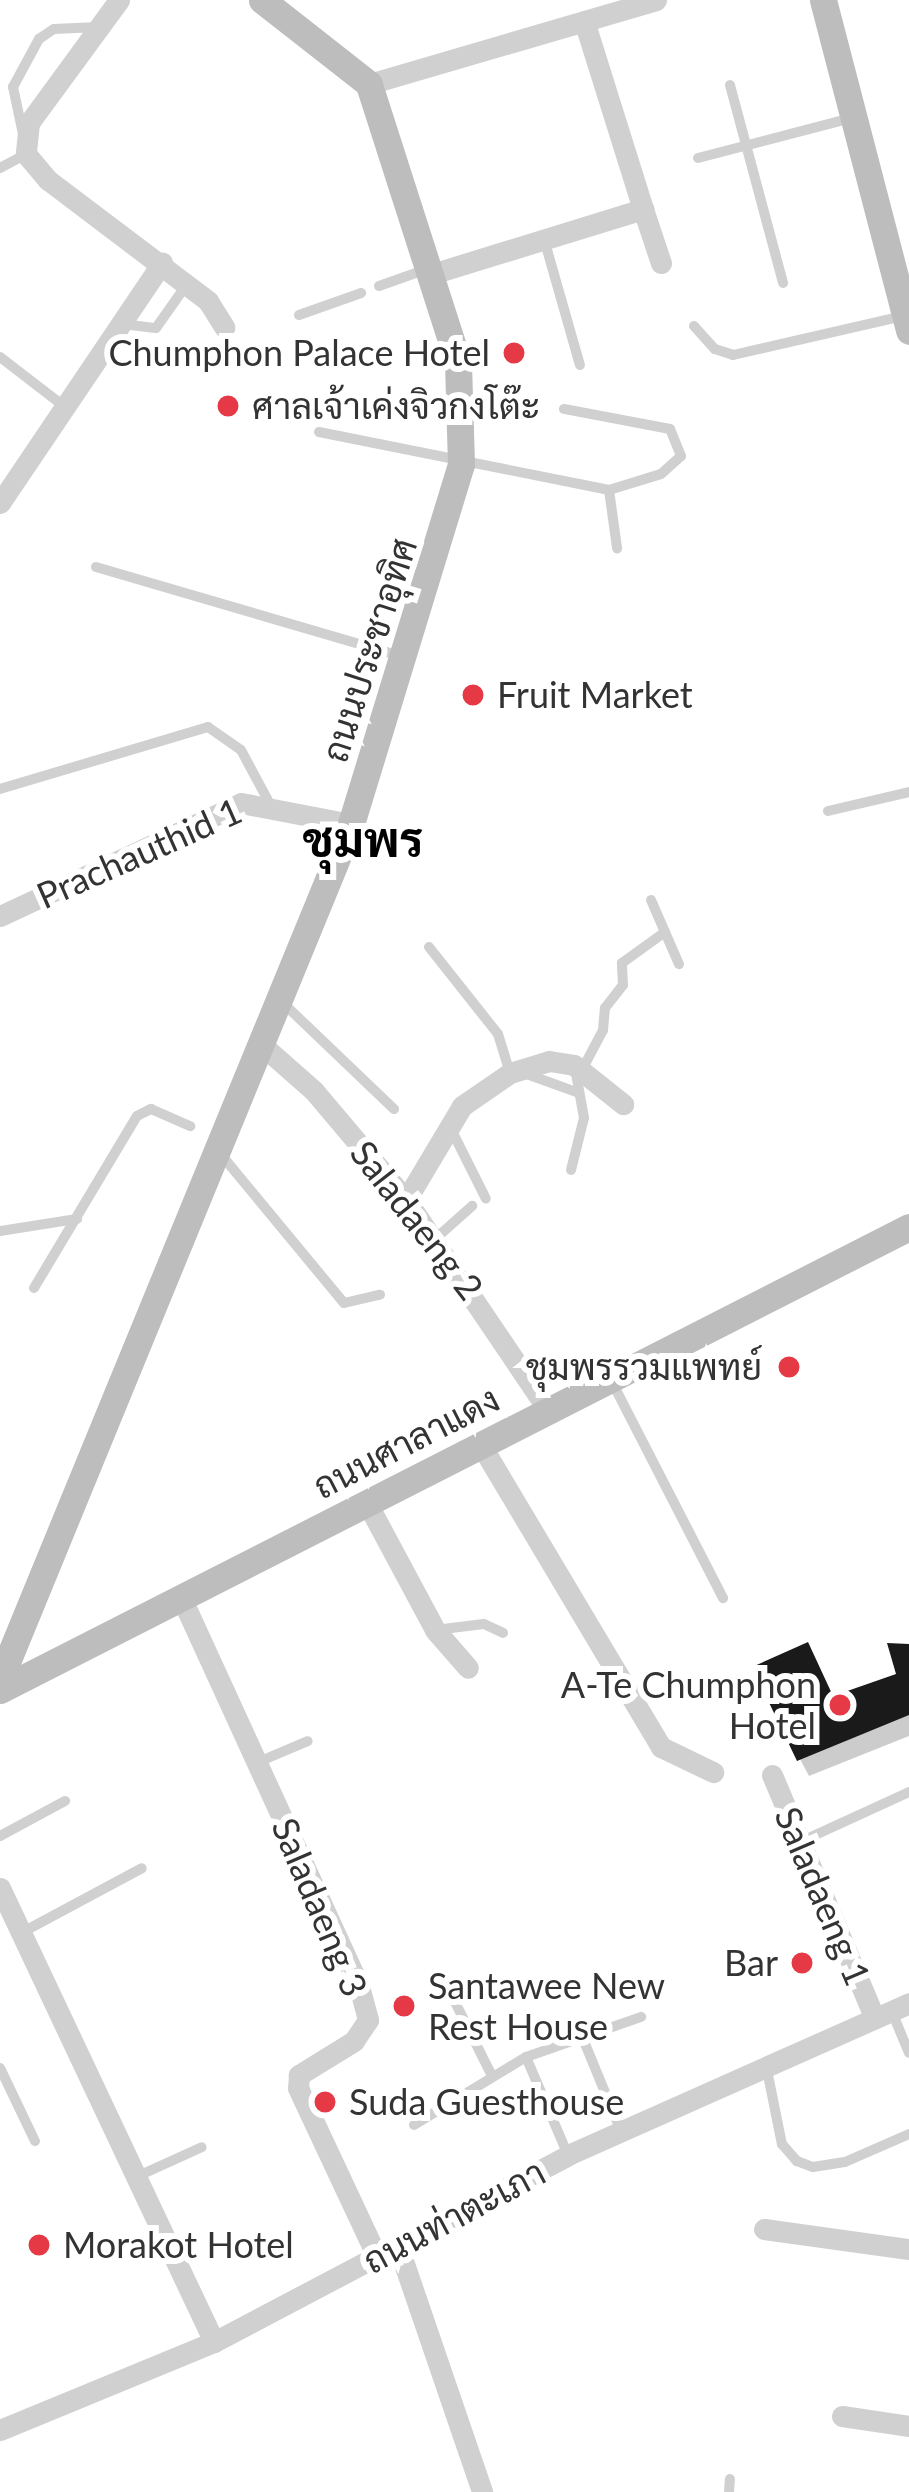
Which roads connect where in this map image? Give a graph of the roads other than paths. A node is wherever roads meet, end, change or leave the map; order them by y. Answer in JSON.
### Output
{"nodes":[{"id":1,"x":119,"y":0,"type":"edge"},
{"id":2,"x":262,"y":0,"type":"edge"},
{"id":3,"x":823,"y":0,"type":"edge"},
{"id":4,"x":652,"y":1,"type":"edge"},
{"id":5,"x":584,"y":21,"type":"junction"},
{"id":6,"x":98,"y":27,"type":"junction"},
{"id":7,"x":369,"y":84,"type":"junction"},
{"id":8,"x":730,"y":85,"type":"dead end"},
{"id":9,"x":854,"y":117,"type":"junction"},
{"id":10,"x":25,"y":145,"type":"junction"},
{"id":11,"x":746,"y":146,"type":"junction"},
{"id":12,"x":698,"y":158,"type":"dead end"},
{"id":13,"x":0,"y":168,"type":"edge"},
{"id":14,"x":643,"y":209,"type":"junction"},
{"id":15,"x":544,"y":238,"type":"junction"},
{"id":16,"x":661,"y":262,"type":"dead end"},
{"id":17,"x":162,"y":263,"type":"junction"},
{"id":18,"x":434,"y":270,"type":"junction"},
{"id":19,"x":783,"y":283,"type":"dead end"},
{"id":20,"x":188,"y":284,"type":"junction"},
{"id":21,"x":379,"y":286,"type":"dead end"},
{"id":22,"x":361,"y":292,"type":"dead end"},
{"id":23,"x":299,"y":315,"type":"dead end"},
{"id":24,"x":908,"y":320,"type":"edge"},
{"id":25,"x":122,"y":324,"type":"junction"},
{"id":26,"x":694,"y":326,"type":"dead end"},
{"id":27,"x":224,"y":327,"type":"dead end"},
{"id":28,"x":0,"y":357,"type":"edge"},
{"id":29,"x":580,"y":365,"type":"dead end"},
{"id":30,"x":65,"y":407,"type":"junction"},
{"id":31,"x":564,"y":409,"type":"dead end"},
{"id":32,"x":319,"y":432,"type":"dead end"},
{"id":33,"x":460,"y":464,"type":"junction"},
{"id":34,"x":609,"y":490,"type":"junction"},
{"id":35,"x":0,"y":503,"type":"edge"},
{"id":36,"x":617,"y":548,"type":"dead end"},
{"id":37,"x":97,"y":567,"type":"dead end"},
{"id":38,"x":405,"y":657,"type":"junction"},
{"id":39,"x":0,"y":789,"type":"edge"},
{"id":40,"x":909,"y":792,"type":"edge"},
{"id":41,"x":270,"y":804,"type":"junction"},
{"id":42,"x":828,"y":811,"type":"dead end"},
{"id":43,"x":351,"y":824,"type":"junction"},
{"id":44,"x":651,"y":900,"type":"dead end"},
{"id":45,"x":0,"y":916,"type":"edge"},
{"id":46,"x":665,"y":932,"type":"junction"},
{"id":47,"x":429,"y":947,"type":"dead end"},
{"id":48,"x":679,"y":964,"type":"dead end"},
{"id":49,"x":281,"y":1002,"type":"junction"},
{"id":50,"x":263,"y":1046,"type":"junction"},
{"id":51,"x":578,"y":1066,"type":"junction"},
{"id":52,"x":514,"y":1071,"type":"junction"},
{"id":53,"x":579,"y":1093,"type":"junction"},
{"id":54,"x":623,"y":1105,"type":"dead end"},
{"id":55,"x":394,"y":1109,"type":"dead end"},
{"id":56,"x":449,"y":1125,"type":"junction"},
{"id":57,"x":209,"y":1138,"type":"junction"},
{"id":58,"x":572,"y":1171,"type":"dead end"},
{"id":59,"x":486,"y":1199,"type":"dead end"},
{"id":60,"x":406,"y":1200,"type":"junction"},
{"id":61,"x":472,"y":1206,"type":"dead end"},
{"id":62,"x":77,"y":1219,"type":"junction"},
{"id":63,"x":909,"y":1227,"type":"edge"},
{"id":64,"x":0,"y":1231,"type":"edge"},
{"id":65,"x":435,"y":1240,"type":"junction"},
{"id":66,"x":34,"y":1288,"type":"dead end"},
{"id":67,"x":380,"y":1295,"type":"dead end"},
{"id":68,"x":610,"y":1378,"type":"junction"},
{"id":69,"x":548,"y":1410,"type":"junction"},
{"id":70,"x":481,"y":1445,"type":"junction"},
{"id":71,"x":367,"y":1502,"type":"junction"},
{"id":72,"x":181,"y":1598,"type":"junction"},
{"id":73,"x":723,"y":1598,"type":"dead end"},
{"id":74,"x":435,"y":1630,"type":"junction"},
{"id":75,"x":503,"y":1633,"type":"dead end"},
{"id":76,"x":468,"y":1668,"type":"dead end"},
{"id":77,"x":0,"y":1679,"type":"edge"},
{"id":78,"x":0,"y":1690,"type":"edge"},
{"id":79,"x":308,"y":1741,"type":"dead end"},
{"id":80,"x":256,"y":1762,"type":"junction"},
{"id":81,"x":712,"y":1772,"type":"dead end"},
{"id":82,"x":772,"y":1775,"type":"dead end"},
{"id":83,"x":909,"y":1792,"type":"edge"},
{"id":84,"x":65,"y":1802,"type":"dead end"},
{"id":85,"x":0,"y":1836,"type":"edge"},
{"id":86,"x":800,"y":1842,"type":"junction"},
{"id":87,"x":142,"y":1868,"type":"dead end"},
{"id":88,"x":0,"y":1888,"type":"edge"},
{"id":89,"x":21,"y":1933,"type":"junction"},
{"id":90,"x":454,"y":2000,"type":"dead end"},
{"id":91,"x":892,"y":2010,"type":"edge"},
{"id":92,"x":641,"y":2018,"type":"dead end"},
{"id":93,"x":581,"y":2034,"type":"junction"},
{"id":94,"x":909,"y":2053,"type":"edge"},
{"id":95,"x":526,"y":2057,"type":"junction"},
{"id":96,"x":766,"y":2065,"type":"junction"},
{"id":97,"x":0,"y":2068,"type":"edge"},
{"id":98,"x":490,"y":2074,"type":"junction"},
{"id":99,"x":414,"y":2125,"type":"dead end"},
{"id":100,"x":621,"y":2131,"type":"junction"},
{"id":101,"x":909,"y":2134,"type":"edge"},
{"id":102,"x":35,"y":2141,"type":"dead end"},
{"id":103,"x":202,"y":2147,"type":"dead end"},
{"id":104,"x":568,"y":2155,"type":"junction"},
{"id":105,"x":136,"y":2177,"type":"junction"},
{"id":106,"x":764,"y":2229,"type":"dead end"},
{"id":107,"x":909,"y":2249,"type":"edge"},
{"id":108,"x":387,"y":2252,"type":"junction"},
{"id":109,"x":214,"y":2342,"type":"junction"},
{"id":110,"x":842,"y":2416,"type":"dead end"},
{"id":111,"x":909,"y":2426,"type":"edge"},
{"id":112,"x":0,"y":2430,"type":"edge"},
{"id":113,"x":482,"y":2492,"type":"edge"}],
"edges":[{"from":1,"to":6,"type":"street"},
{"from":2,"to":7,"type":"street"},
{"from":3,"to":9,"type":"street"},
{"from":4,"to":5,"type":"street"},
{"from":5,"to":7,"type":"street"},
{"from":5,"to":14,"type":"street"},
{"from":6,"to":10,"type":"street"},
{"from":6,"to":10,"type":"lane"},
{"from":7,"to":18,"type":"street","name":"ถนนประชาอุทิศ"},
{"from":8,"to":11,"type":"lane"},
{"from":9,"to":11,"type":"lane"},
{"from":9,"to":24,"type":"street"},
{"from":10,"to":13,"type":"lane"},
{"from":10,"to":17,"type":"street"},
{"from":11,"to":12,"type":"lane"},
{"from":11,"to":19,"type":"lane"},
{"from":14,"to":15,"type":"street"},
{"from":14,"to":16,"type":"street"},
{"from":15,"to":18,"type":"street"},
{"from":15,"to":29,"type":"lane"},
{"from":17,"to":20,"type":"street"},
{"from":17,"to":25,"type":"street"},
{"from":18,"to":21,"type":"lane"},
{"from":18,"to":33,"type":"street","name":"ถนนประชาอุทิศ"},
{"from":20,"to":25,"type":"lane"},
{"from":20,"to":27,"type":"street"},
{"from":22,"to":23,"type":"lane"},
{"from":24,"to":26,"type":"lane"},
{"from":25,"to":30,"type":"street"},
{"from":28,"to":30,"type":"lane"},
{"from":30,"to":35,"type":"street"},
{"from":31,"to":34,"type":"lane"},
{"from":32,"to":33,"type":"lane"},
{"from":33,"to":34,"type":"lane"},
{"from":33,"to":38,"type":"street","name":"ถนนประชาอุทิศ"},
{"from":34,"to":36,"type":"lane"},
{"from":37,"to":38,"type":"lane"},
{"from":38,"to":43,"type":"street","name":"ถนนประชาอุทิศ"},
{"from":39,"to":41,"type":"lane"},
{"from":40,"to":42,"type":"lane"},
{"from":41,"to":43,"type":"street","name":"Prachauthid 1"},
{"from":41,"to":45,"type":"street","name":"Prachauthid 1"},
{"from":43,"to":49,"type":"street","name":"ถนนประชาอุทิศ"},
{"from":44,"to":46,"type":"lane"},
{"from":46,"to":48,"type":"lane"},
{"from":46,"to":51,"type":"lane"},
{"from":47,"to":52,"type":"lane"},
{"from":49,"to":50,"type":"street","name":"ถนนประชาอุทิศ"},
{"from":49,"to":55,"type":"lane"},
{"from":50,"to":57,"type":"street","name":"ถนนประชาอุทิศ"},
{"from":50,"to":60,"type":"street","name":"Saladaeng 2"},
{"from":51,"to":52,"type":"street"},
{"from":51,"to":53,"type":"lane"},
{"from":51,"to":54,"type":"street"},
{"from":52,"to":53,"type":"lane"},
{"from":52,"to":56,"type":"street"},
{"from":53,"to":58,"type":"lane"},
{"from":56,"to":59,"type":"lane"},
{"from":56,"to":60,"type":"street"},
{"from":57,"to":62,"type":"lane"},
{"from":57,"to":67,"type":"lane"},
{"from":57,"to":77,"type":"street","name":"ถนนประชาอุทิศ"},
{"from":60,"to":65,"type":"street","name":"Saladaeng 2"},
{"from":61,"to":65,"type":"lane"},
{"from":62,"to":64,"type":"lane"},
{"from":62,"to":66,"type":"lane"},
{"from":63,"to":68,"type":"street","name":"ถนนศาลาแดง"},
{"from":65,"to":69,"type":"street","name":"Saladaeng 2"},
{"from":68,"to":69,"type":"street","name":"ถนนศาลาแดง"},
{"from":68,"to":73,"type":"lane"},
{"from":69,"to":70,"type":"street","name":"ถนนศาลาแดง"},
{"from":70,"to":71,"type":"street","name":"ถนนศาลาแดง"},
{"from":70,"to":81,"type":"street"},
{"from":71,"to":72,"type":"street","name":"ถนนศาลาแดง"},
{"from":71,"to":74,"type":"street"},
{"from":72,"to":78,"type":"street","name":"ถนนศาลาแดง"},
{"from":72,"to":80,"type":"street","name":"Saladaeng 3"},
{"from":74,"to":75,"type":"lane"},
{"from":74,"to":76,"type":"street"},
{"from":79,"to":80,"type":"lane"},
{"from":80,"to":108,"type":"street","name":"Saladaeng 3"},
{"from":82,"to":86,"type":"street","name":"Saladaeng 1"},
{"from":83,"to":86,"type":"lane"},
{"from":84,"to":85,"type":"lane"},
{"from":86,"to":91,"type":"street","name":"Saladaeng 1"},
{"from":87,"to":89,"type":"lane"},
{"from":88,"to":89,"type":"street"},
{"from":89,"to":105,"type":"street"},
{"from":90,"to":98,"type":"lane"},
{"from":91,"to":94,"type":"lane"},
{"from":91,"to":96,"type":"street","name":"ถนนท่าตะเภา"},
{"from":92,"to":93,"type":"lane"},
{"from":93,"to":95,"type":"lane"},
{"from":93,"to":100,"type":"lane"},
{"from":95,"to":98,"type":"lane"},
{"from":95,"to":104,"type":"lane"},
{"from":96,"to":100,"type":"street","name":"ถนนท่าตะเภา"},
{"from":96,"to":101,"type":"lane"},
{"from":97,"to":102,"type":"lane"},
{"from":98,"to":99,"type":"lane"},
{"from":100,"to":104,"type":"street","name":"ถนนท่าตะเภา"},
{"from":103,"to":105,"type":"lane"},
{"from":104,"to":108,"type":"street","name":"ถนนท่าตะเภา"},
{"from":105,"to":109,"type":"street"},
{"from":106,"to":107,"type":"street"},
{"from":108,"to":109,"type":"street","name":"ถนนท่าตะเภา"},
{"from":108,"to":113,"type":"street"},
{"from":109,"to":112,"type":"street","name":"ถนนท่าตะเภา"},
{"from":110,"to":111,"type":"street"}]}
